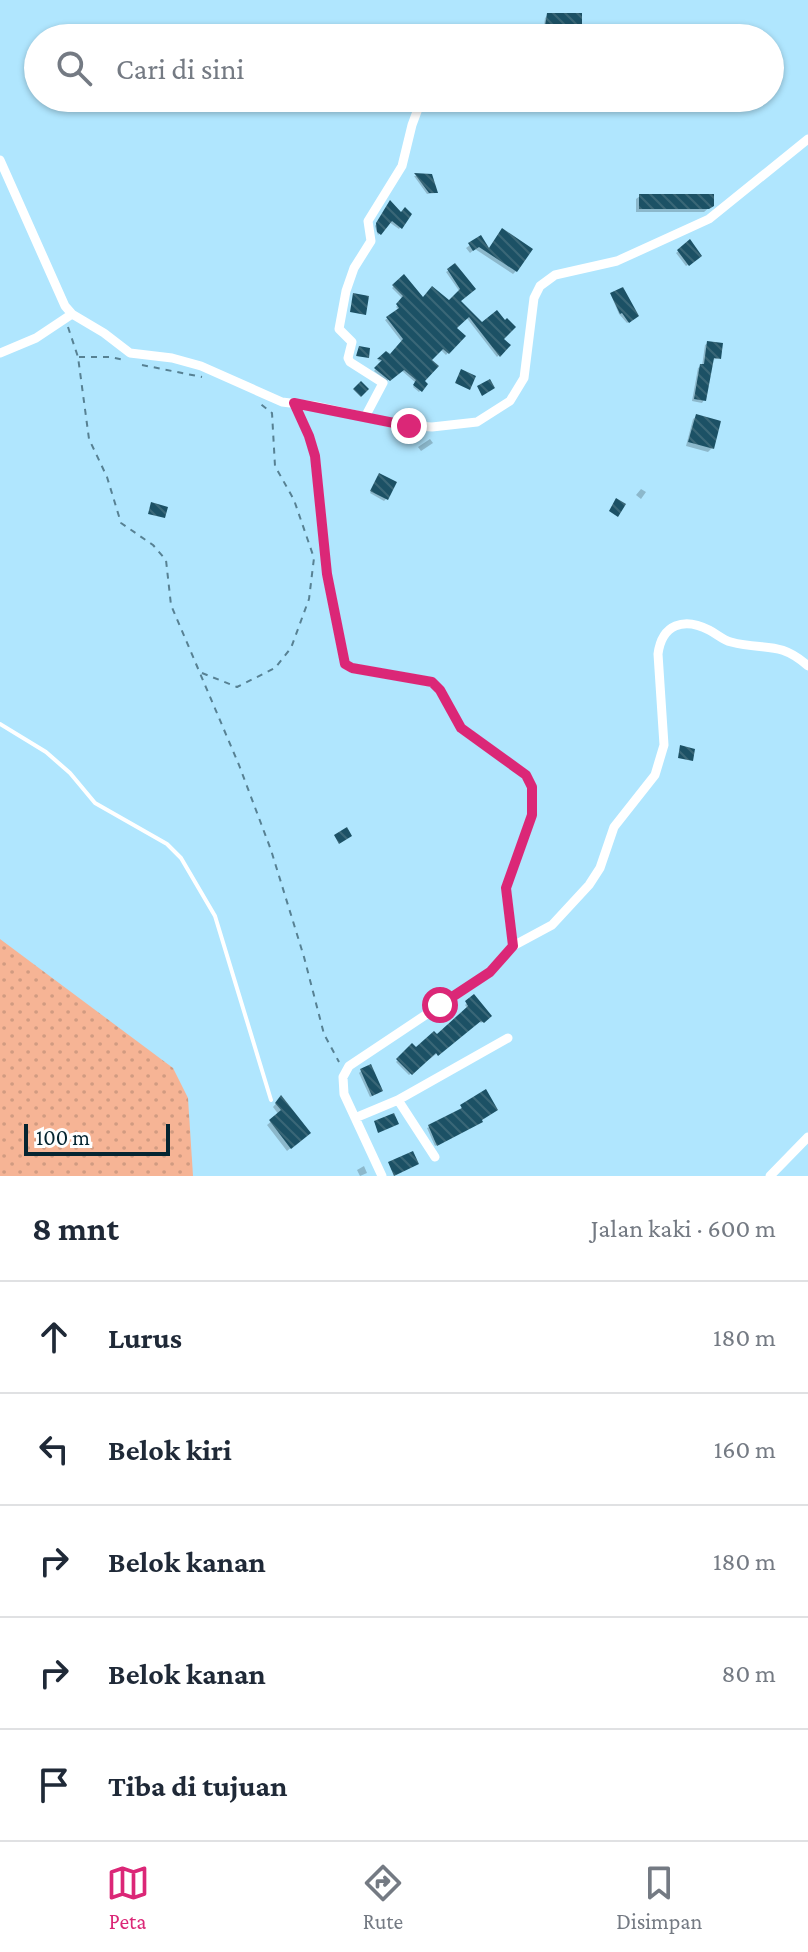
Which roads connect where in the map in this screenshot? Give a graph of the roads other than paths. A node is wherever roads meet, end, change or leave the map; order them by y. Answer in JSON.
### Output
{"nodes":[{"id":1,"x":417,"y":112,"type":"edge"},
{"id":2,"x":808,"y":139,"type":"edge"},
{"id":3,"x":0,"y":160,"type":"edge"},
{"id":4,"x":69,"y":317,"type":"junction"},
{"id":5,"x":0,"y":353,"type":"edge"},
{"id":6,"x":294,"y":403,"type":"junction"},
{"id":7,"x":365,"y":417,"type":"junction"},
{"id":8,"x":808,"y":666,"type":"edge"},
{"id":9,"x":0,"y":724,"type":"edge"},
{"id":10,"x":513,"y":946,"type":"junction"},
{"id":11,"x":508,"y":1038,"type":"dead end"},
{"id":12,"x":271,"y":1100,"type":"dead end"},
{"id":13,"x":398,"y":1100,"type":"junction"},
{"id":14,"x":355,"y":1118,"type":"junction"},
{"id":15,"x":808,"y":1137,"type":"edge"},
{"id":16,"x":435,"y":1157,"type":"dead end"},
{"id":17,"x":382,"y":1176,"type":"edge"},
{"id":18,"x":770,"y":1176,"type":"edge"}],
"edges":[{"from":1,"to":7,"type":"street"},
{"from":2,"to":7,"type":"street"},
{"from":3,"to":4,"type":"street"},
{"from":4,"to":5,"type":"street"},
{"from":4,"to":6,"type":"street"},
{"from":6,"to":7,"type":"street"},
{"from":6,"to":10,"type":"street"},
{"from":8,"to":10,"type":"street"},
{"from":9,"to":12,"type":"lane"},
{"from":10,"to":14,"type":"street"},
{"from":11,"to":13,"type":"street"},
{"from":13,"to":14,"type":"street"},
{"from":13,"to":16,"type":"street"},
{"from":14,"to":17,"type":"street"},
{"from":15,"to":18,"type":"street"}]}
